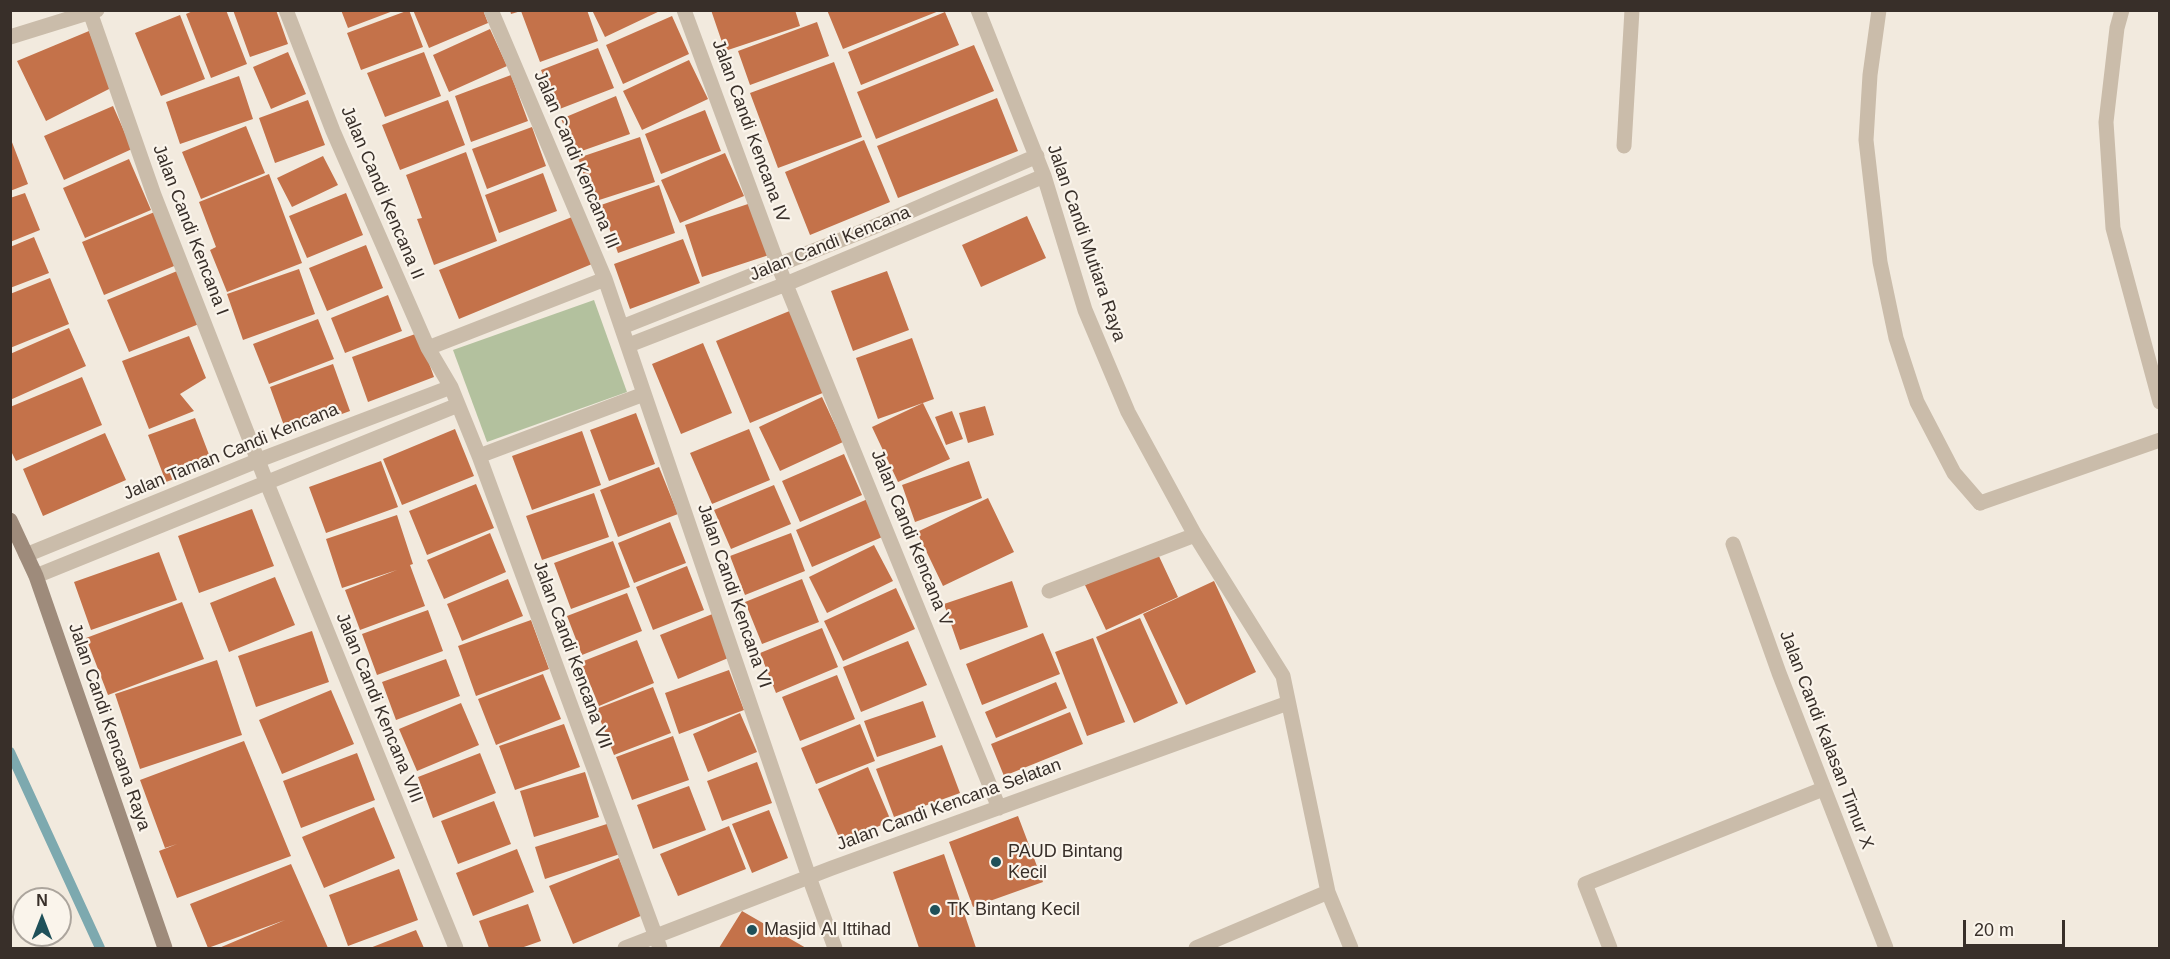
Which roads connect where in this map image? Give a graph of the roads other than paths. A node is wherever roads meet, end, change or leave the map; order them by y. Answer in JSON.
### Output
{"nodes":[{"id":1,"x":286,"y":10,"type":"edge"},
{"id":2,"x":491,"y":10,"type":"edge"},
{"id":3,"x":684,"y":10,"type":"edge"},
{"id":4,"x":978,"y":10,"type":"edge"},
{"id":5,"x":1632,"y":10,"type":"edge"},
{"id":6,"x":1879,"y":10,"type":"edge"},
{"id":7,"x":2122,"y":10,"type":"edge"},
{"id":8,"x":94,"y":11,"type":"edge"},
{"id":9,"x":72,"y":14,"type":"edge"},
{"id":10,"x":10,"y":37,"type":"edge"},
{"id":11,"x":1624,"y":146,"type":"dead end"},
{"id":12,"x":1037,"y":156,"type":"junction"},
{"id":13,"x":1044,"y":176,"type":"junction"},
{"id":14,"x":778,"y":265,"type":"junction"},
{"id":15,"x":605,"y":279,"type":"junction"},
{"id":16,"x":786,"y":284,"type":"junction"},
{"id":17,"x":622,"y":327,"type":"junction"},
{"id":18,"x":629,"y":345,"type":"junction"},
{"id":19,"x":428,"y":348,"type":"junction"},
{"id":20,"x":451,"y":387,"type":"junction"},
{"id":21,"x":645,"y":394,"type":"junction"},
{"id":22,"x":2160,"y":402,"type":"edge"},
{"id":23,"x":458,"y":405,"type":"junction"},
{"id":24,"x":2160,"y":440,"type":"edge"},
{"id":25,"x":479,"y":456,"type":"junction"},
{"id":26,"x":259,"y":460,"type":"junction"},
{"id":27,"x":266,"y":481,"type":"junction"},
{"id":28,"x":10,"y":520,"type":"edge"},
{"id":29,"x":1195,"y":535,"type":"junction"},
{"id":30,"x":1733,"y":544,"type":"dead end"},
{"id":31,"x":26,"y":555,"type":"junction"},
{"id":32,"x":36,"y":576,"type":"junction"},
{"id":33,"x":1049,"y":591,"type":"dead end"},
{"id":34,"x":1288,"y":703,"type":"junction"},
{"id":35,"x":1823,"y":789,"type":"junction"},
{"id":36,"x":999,"y":808,"type":"junction"},
{"id":37,"x":809,"y":877,"type":"junction"},
{"id":38,"x":1328,"y":892,"type":"junction"},
{"id":39,"x":658,"y":943,"type":"edge"},
{"id":40,"x":165,"y":948,"type":"edge"},
{"id":41,"x":456,"y":948,"type":"edge"},
{"id":42,"x":626,"y":948,"type":"edge"},
{"id":43,"x":835,"y":948,"type":"edge"},
{"id":44,"x":1196,"y":948,"type":"edge"},
{"id":45,"x":1351,"y":948,"type":"edge"},
{"id":46,"x":1610,"y":948,"type":"edge"},
{"id":47,"x":1886,"y":948,"type":"edge"}],
"edges":[{"from":1,"to":19,"type":"street","name":"Jalan Candi Kencana II"},
{"from":2,"to":15,"type":"street","name":"Jalan Candi Kencana III"},
{"from":3,"to":14,"type":"street","name":"Jalan Candi Kencana IV"},
{"from":4,"to":12,"type":"street","name":"Jalan Candi Mutiara Raya"},
{"from":5,"to":11,"type":"street"},
{"from":6,"to":24,"type":"street"},
{"from":7,"to":22,"type":"street"},
{"from":8,"to":9,"type":"street"},
{"from":8,"to":26,"type":"street","name":"Jalan Candi Kencana I"},
{"from":9,"to":10,"type":"street"},
{"from":12,"to":13,"type":"street","name":"Jalan Candi Mutiara Raya"},
{"from":12,"to":14,"type":"street","name":"Jalan Candi Kencana"},
{"from":13,"to":16,"type":"street","name":"Jalan Candi Kencana"},
{"from":13,"to":29,"type":"street","name":"Jalan Candi Mutiara Raya"},
{"from":14,"to":16,"type":"street","name":"Jalan Candi Kencana IV"},
{"from":14,"to":17,"type":"street","name":"Jalan Candi Kencana"},
{"from":15,"to":17,"type":"street","name":"Jalan Candi Kencana III"},
{"from":15,"to":19,"type":"street"},
{"from":16,"to":18,"type":"street","name":"Jalan Candi Kencana"},
{"from":16,"to":36,"type":"street","name":"Jalan Candi Kencana V"},
{"from":17,"to":18,"type":"street","name":"Jalan Candi Kencana VI"},
{"from":18,"to":21,"type":"street","name":"Jalan Candi Kencana VI"},
{"from":19,"to":20,"type":"street","name":"Jalan Candi Kencana II"},
{"from":20,"to":23,"type":"street","name":"Jalan Candi Kencana VII"},
{"from":20,"to":26,"type":"street","name":"Jalan Taman Candi Kencana"},
{"from":21,"to":25,"type":"street"},
{"from":21,"to":37,"type":"street","name":"Jalan Candi Kencana VI"},
{"from":23,"to":25,"type":"street","name":"Jalan Candi Kencana VII"},
{"from":23,"to":27,"type":"street"},
{"from":25,"to":39,"type":"street","name":"Jalan Candi Kencana VII"},
{"from":26,"to":27,"type":"street","name":"Jalan Candi Kencana I"},
{"from":26,"to":31,"type":"street","name":"Jalan Taman Candi Kencana"},
{"from":27,"to":32,"type":"street"},
{"from":27,"to":41,"type":"street","name":"Jalan Candi Kencana VIII"},
{"from":28,"to":31,"type":"street","name":"Jalan Candi Kencana Raya"},
{"from":29,"to":33,"type":"street"},
{"from":29,"to":34,"type":"street","name":"Jalan Candi Mutiara Raya"},
{"from":30,"to":35,"type":"street","name":"Jalan Candi Kalasan Timur X"},
{"from":31,"to":32,"type":"street","name":"Jalan Candi Kencana Raya"},
{"from":32,"to":40,"type":"street","name":"Jalan Candi Kencana Raya"},
{"from":34,"to":36,"type":"street","name":"Jalan Candi Kencana Selatan"},
{"from":34,"to":38,"type":"street","name":"Jalan Candi Mutiara Raya"},
{"from":35,"to":46,"type":"street"},
{"from":35,"to":47,"type":"street","name":"Jalan Candi Kalasan Timur X"},
{"from":36,"to":37,"type":"street","name":"Jalan Candi Kencana Selatan"},
{"from":37,"to":39,"type":"street","name":"Jalan Candi Kencana Selatan"},
{"from":37,"to":43,"type":"street","name":"Jalan Candi Kencana VI"},
{"from":38,"to":44,"type":"street"},
{"from":38,"to":45,"type":"street","name":"Jalan Candi Mutiara Raya"},
{"from":39,"to":42,"type":"street","name":"Jalan Candi Kencana Selatan"}]}
